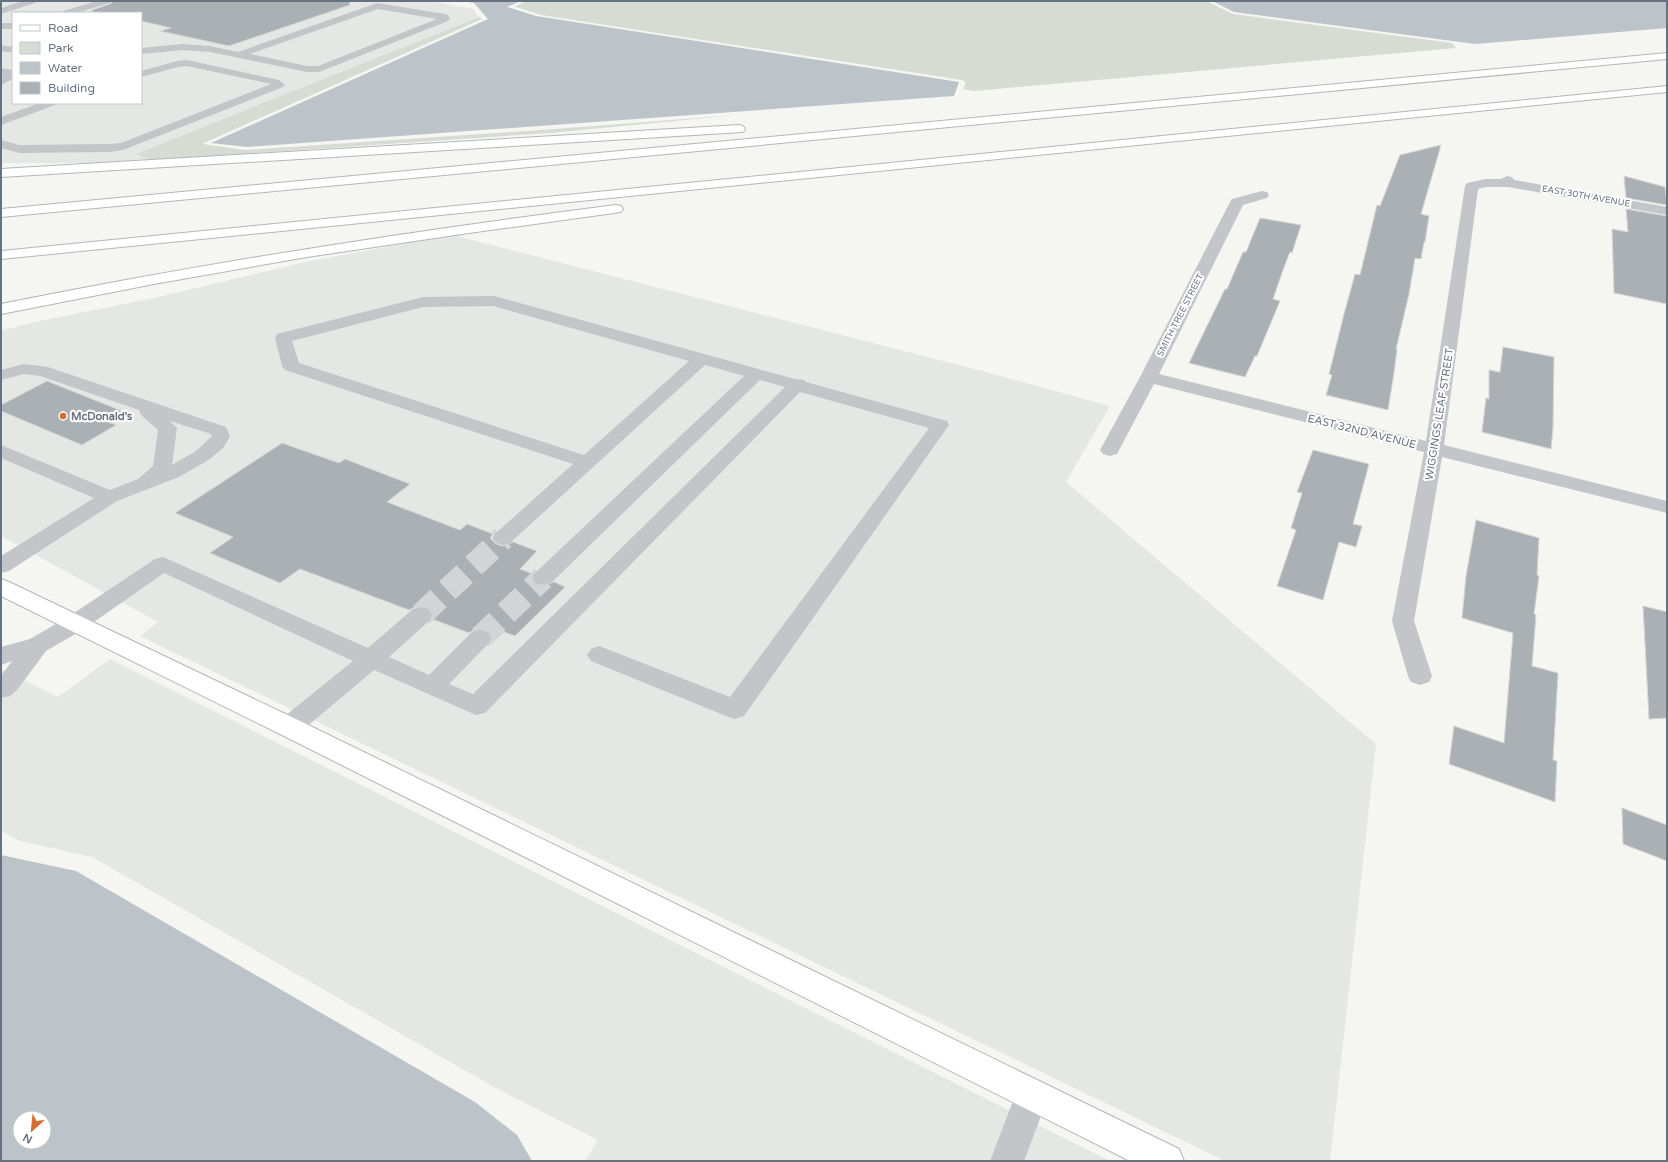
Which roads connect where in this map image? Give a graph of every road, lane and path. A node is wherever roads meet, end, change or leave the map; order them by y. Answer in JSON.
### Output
{"nodes":[{"id":1,"x":32,"y":1,"type":"edge"},
{"id":2,"x":107,"y":1,"type":"edge"},
{"id":3,"x":1,"y":12,"type":"edge"},
{"id":4,"x":69,"y":12,"type":"edge"},
{"id":5,"x":1,"y":26,"type":"edge"},
{"id":6,"x":12,"y":26,"type":"edge"},
{"id":7,"x":150,"y":39,"type":"dead end"},
{"id":8,"x":1,"y":48,"type":"edge"},
{"id":9,"x":12,"y":50,"type":"edge"},
{"id":10,"x":158,"y":50,"type":"junction"},
{"id":11,"x":142,"y":52,"type":"edge"},
{"id":12,"x":238,"y":55,"type":"junction"},
{"id":13,"x":1667,"y":56,"type":"edge"},
{"id":14,"x":1,"y":71,"type":"edge"},
{"id":15,"x":142,"y":74,"type":"edge"},
{"id":16,"x":1,"y":82,"type":"edge"},
{"id":17,"x":1667,"y":89,"type":"edge"},
{"id":18,"x":48,"y":104,"type":"edge"},
{"id":19,"x":1004,"y":119,"type":"junction"},
{"id":20,"x":1,"y":121,"type":"edge"},
{"id":21,"x":797,"y":126,"type":"dead end"},
{"id":22,"x":749,"y":129,"type":"dead end"},
{"id":23,"x":1135,"y":142,"type":"junction"},
{"id":24,"x":1,"y":144,"type":"edge"},
{"id":25,"x":1,"y":173,"type":"edge"},
{"id":26,"x":1508,"y":181,"type":"joint"},
{"id":27,"x":1262,"y":195,"type":"dead end"},
{"id":28,"x":667,"y":202,"type":"dead end"},
{"id":29,"x":628,"y":207,"type":"dead end"},
{"id":30,"x":1667,"y":211,"type":"edge"},
{"id":31,"x":1,"y":213,"type":"edge"},
{"id":32,"x":1,"y":255,"type":"edge"},
{"id":33,"x":1,"y":308,"type":"edge"},
{"id":34,"x":702,"y":358,"type":"junction"},
{"id":35,"x":757,"y":373,"type":"junction"},
{"id":36,"x":1,"y":375,"type":"edge"},
{"id":37,"x":1149,"y":377,"type":"junction"},
{"id":38,"x":798,"y":384,"type":"junction"},
{"id":39,"x":139,"y":405,"type":"junction"},
{"id":40,"x":1434,"y":449,"type":"junction"},
{"id":41,"x":1110,"y":450,"type":"dead end"},
{"id":42,"x":1,"y":452,"type":"edge"},
{"id":43,"x":587,"y":462,"type":"junction"},
{"id":44,"x":141,"y":486,"type":"junction"},
{"id":45,"x":110,"y":497,"type":"junction"},
{"id":46,"x":1667,"y":507,"type":"edge"},
{"id":47,"x":503,"y":538,"type":"tunnel mouth"},
{"id":48,"x":1,"y":566,"type":"edge"},
{"id":49,"x":543,"y":578,"type":"tunnel mouth"},
{"id":50,"x":1,"y":587,"type":"edge"},
{"id":51,"x":421,"y":615,"type":"tunnel mouth"},
{"id":52,"x":76,"y":623,"type":"junction"},
{"id":53,"x":480,"y":638,"type":"tunnel mouth"},
{"id":54,"x":38,"y":645,"type":"junction"},
{"id":55,"x":599,"y":655,"type":"dead end"},
{"id":56,"x":1,"y":656,"type":"edge"},
{"id":57,"x":371,"y":659,"type":"junction"},
{"id":58,"x":1420,"y":676,"type":"dead end"},
{"id":59,"x":432,"y":686,"type":"junction"},
{"id":60,"x":1,"y":689,"type":"edge"},
{"id":61,"x":289,"y":727,"type":"junction"},
{"id":62,"x":1032,"y":1095,"type":"junction"},
{"id":63,"x":1007,"y":1161,"type":"edge"},
{"id":64,"x":1167,"y":1161,"type":"edge"}],
"edges":[{"from":1,"to":3,"type":"street"},
{"from":2,"to":4,"type":"street"},
{"from":5,"to":6,"type":"street"},
{"from":7,"to":10,"type":"street"},
{"from":8,"to":9,"type":"street"},
{"from":10,"to":11,"type":"street"},
{"from":10,"to":12,"type":"street"},
{"from":12,"to":12,"type":"street"},
{"from":13,"to":19,"type":"main road"},
{"from":14,"to":16,"type":"street"},
{"from":15,"to":24,"type":"street"},
{"from":17,"to":23,"type":"main road"},
{"from":18,"to":20,"type":"street"},
{"from":19,"to":21,"type":"main road"},
{"from":19,"to":31,"type":"main road"},
{"from":22,"to":25,"type":"main road"},
{"from":23,"to":28,"type":"main road"},
{"from":23,"to":32,"type":"main road"},
{"from":26,"to":30,"type":"street","name":"EAST 30TH AVENUE"},
{"from":26,"to":40,"type":"street","name":"WIGGINGS LEAF STREET"},
{"from":27,"to":37,"type":"street","name":"SMITH TREE STREET"},
{"from":29,"to":33,"type":"main road"},
{"from":34,"to":35,"type":"street"},
{"from":34,"to":43,"type":"street"},
{"from":34,"to":43,"type":"street"},
{"from":35,"to":38,"type":"street"},
{"from":35,"to":49,"type":"street"},
{"from":36,"to":39,"type":"street"},
{"from":37,"to":40,"type":"street","name":"EAST 32ND AVENUE"},
{"from":37,"to":41,"type":"street","name":"SMITH TREE STREET"},
{"from":38,"to":55,"type":"street"},
{"from":38,"to":59,"type":"street"},
{"from":39,"to":44,"type":"street"},
{"from":39,"to":44,"type":"street"},
{"from":40,"to":46,"type":"street","name":"EAST 32ND AVENUE"},
{"from":40,"to":58,"type":"street","name":"WIGGINGS LEAF STREET"},
{"from":42,"to":45,"type":"street"},
{"from":43,"to":47,"type":"street"},
{"from":44,"to":45,"type":"street"},
{"from":45,"to":48,"type":"street"},
{"from":50,"to":52,"type":"main road"},
{"from":51,"to":57,"type":"street"},
{"from":52,"to":54,"type":"street"},
{"from":52,"to":57,"type":"street"},
{"from":52,"to":61,"type":"main road"},
{"from":53,"to":59,"type":"street"},
{"from":54,"to":56,"type":"street"},
{"from":54,"to":60,"type":"street"},
{"from":57,"to":59,"type":"street"},
{"from":57,"to":61,"type":"street"},
{"from":61,"to":62,"type":"main road"},
{"from":62,"to":63,"type":"street"},
{"from":62,"to":64,"type":"main road"}]}
